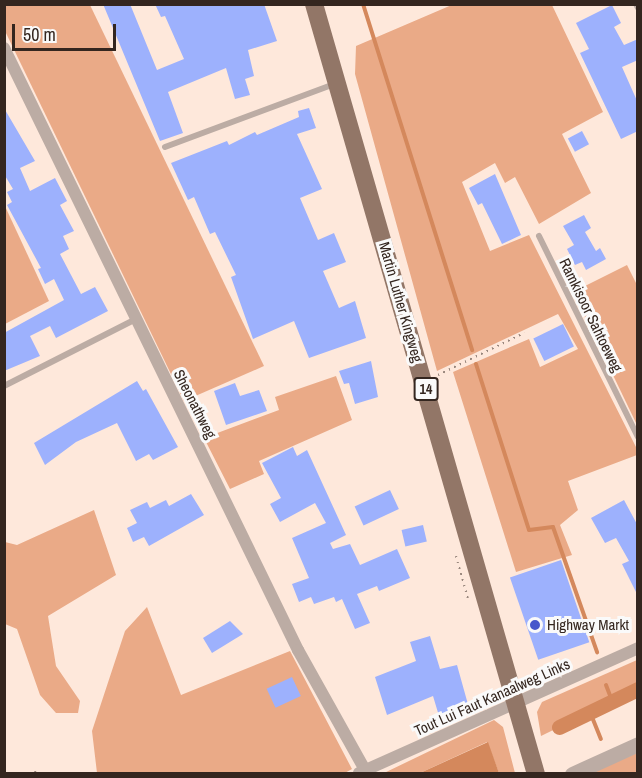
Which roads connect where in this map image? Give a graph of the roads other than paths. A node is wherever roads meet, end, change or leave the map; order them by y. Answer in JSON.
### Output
{"nodes":[{"id":1,"x":314,"y":4,"type":"edge"},
{"id":2,"x":4,"y":48,"type":"edge"},
{"id":3,"x":337,"y":82,"type":"junction"},
{"id":4,"x":165,"y":147,"type":"dead end"},
{"id":5,"x":538,"y":236,"type":"dead end"},
{"id":6,"x":136,"y":319,"type":"junction"},
{"id":7,"x":4,"y":386,"type":"edge"},
{"id":8,"x":638,"y":437,"type":"edge"},
{"id":9,"x":638,"y":648,"type":"edge"},
{"id":10,"x":515,"y":704,"type":"junction"},
{"id":11,"x":638,"y":744,"type":"edge"},
{"id":12,"x":361,"y":772,"type":"edge"},
{"id":13,"x":536,"y":774,"type":"edge"},
{"id":14,"x":572,"y":774,"type":"edge"}],
"edges":[{"from":1,"to":3,"type":"main road","name":"Martin Luther Kingweg","number":"14"},
{"from":2,"to":6,"type":"street","name":"Sheonathweg"},
{"from":3,"to":4,"type":"lane"},
{"from":3,"to":10,"type":"main road","name":"Martin Luther Kingweg","number":"14"},
{"from":5,"to":8,"type":"lane","name":"Ramkisoor Sahtoeweg"},
{"from":6,"to":7,"type":"lane"},
{"from":6,"to":12,"type":"street","name":"Sheonathweg"},
{"from":9,"to":10,"type":"street","name":"Tout Lui Faut Kanaalweg Links"},
{"from":10,"to":12,"type":"street","name":"Tout Lui Faut Kanaalweg Links"},
{"from":10,"to":13,"type":"main road","name":"Martin Luther Kingweg","number":"14"},
{"from":11,"to":14,"type":"street"}]}
